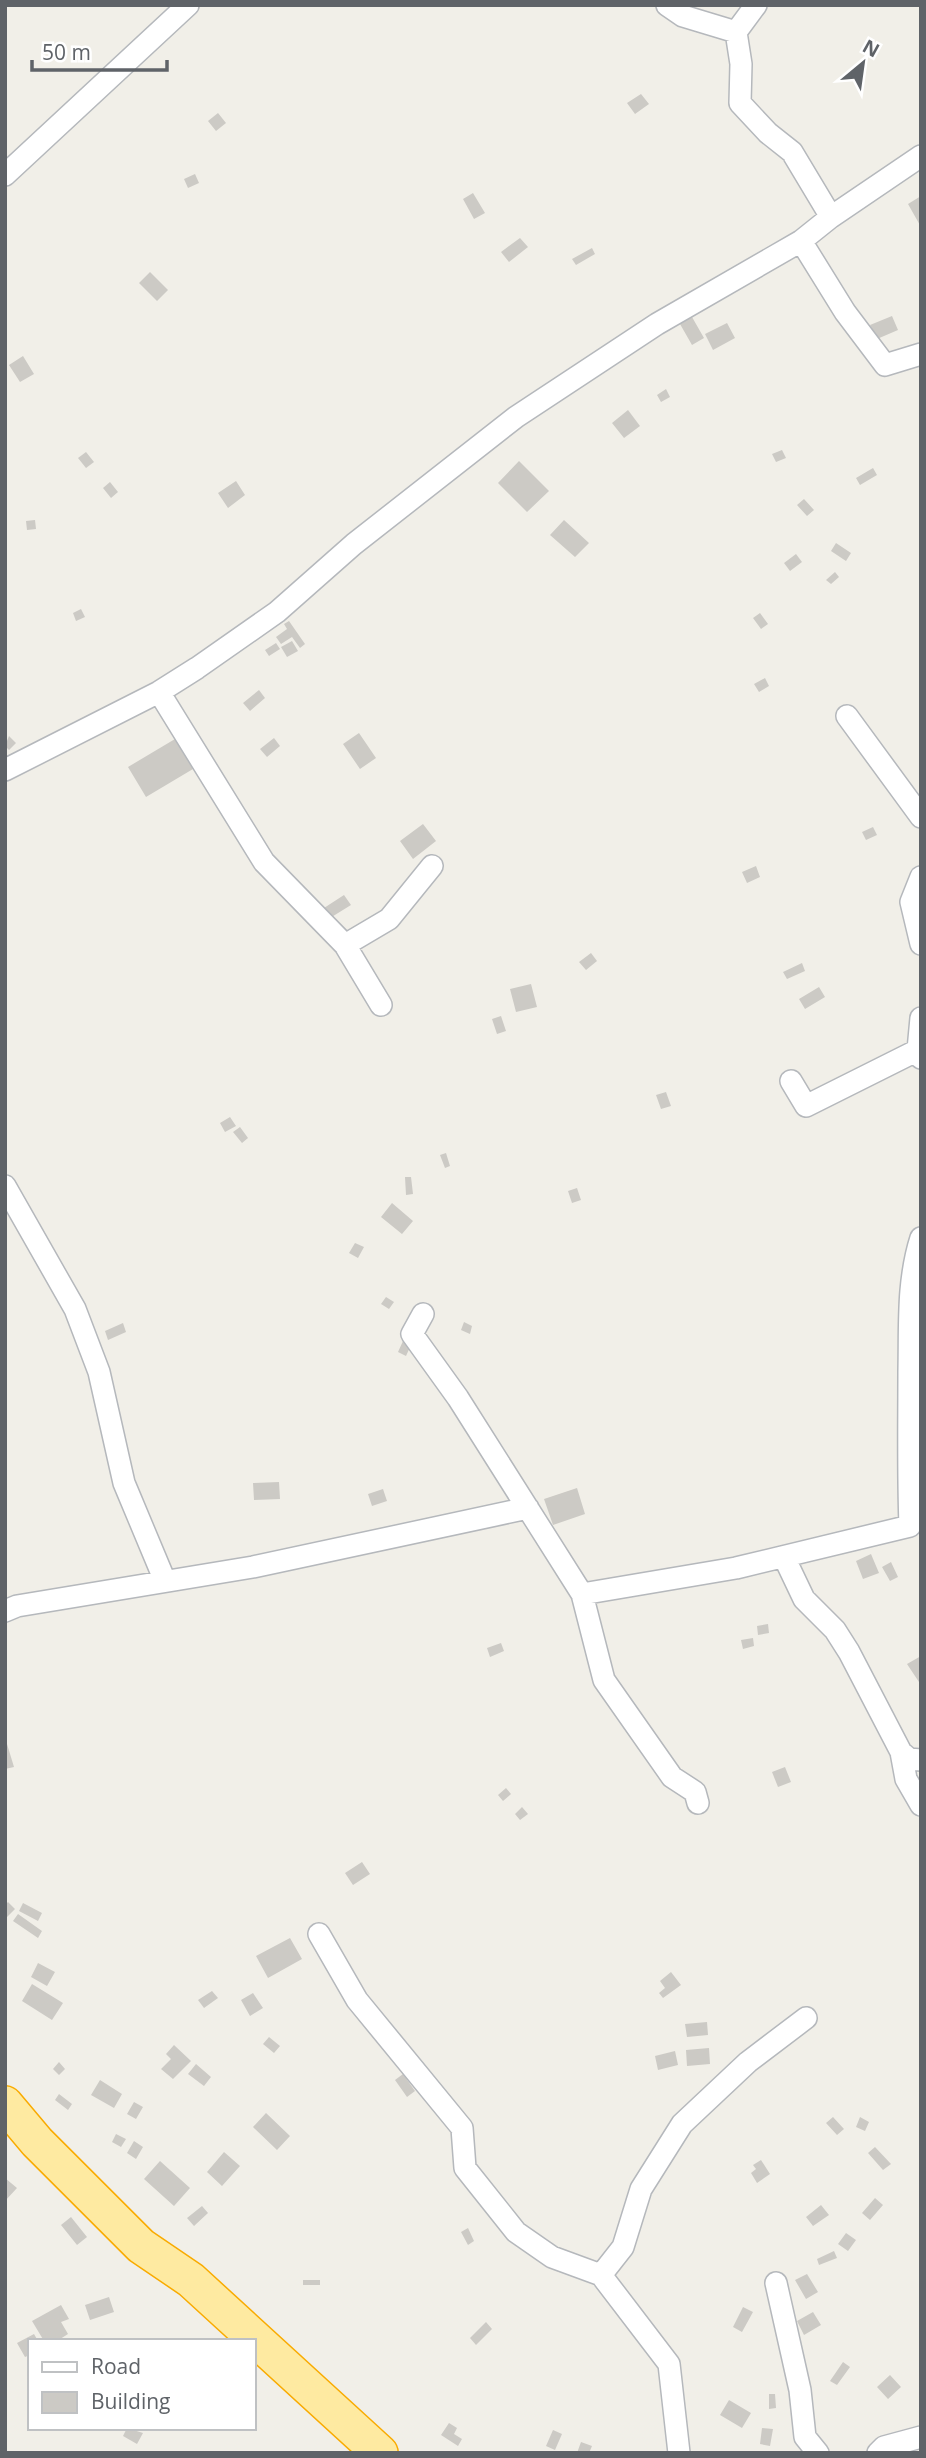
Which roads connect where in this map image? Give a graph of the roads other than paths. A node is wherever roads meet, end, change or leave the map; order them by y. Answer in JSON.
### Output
{"nodes":[{"id":1,"x":188,"y":5,"type":"edge"},
{"id":2,"x":667,"y":5,"type":"edge"},
{"id":3,"x":756,"y":5,"type":"edge"},
{"id":4,"x":736,"y":32,"type":"junction"},
{"id":5,"x":921,"y":156,"type":"edge"},
{"id":6,"x":5,"y":175,"type":"edge"},
{"id":7,"x":831,"y":217,"type":"junction"},
{"id":8,"x":801,"y":241,"type":"junction"},
{"id":9,"x":921,"y":354,"type":"edge"},
{"id":10,"x":159,"y":692,"type":"junction"},
{"id":11,"x":847,"y":716,"type":"dead end"},
{"id":12,"x":5,"y":770,"type":"edge"},
{"id":13,"x":921,"y":817,"type":"edge"},
{"id":14,"x":432,"y":866,"type":"dead end"},
{"id":15,"x":921,"y":877,"type":"edge"},
{"id":16,"x":921,"y":944,"type":"edge"},
{"id":17,"x":345,"y":945,"type":"junction"},
{"id":18,"x":381,"y":1005,"type":"dead end"},
{"id":19,"x":921,"y":1018,"type":"edge"},
{"id":20,"x":919,"y":1054,"type":"edge"},
{"id":21,"x":791,"y":1081,"type":"dead end"},
{"id":22,"x":5,"y":1186,"type":"edge"},
{"id":23,"x":921,"y":1238,"type":"edge"},
{"id":24,"x":423,"y":1314,"type":"dead end"},
{"id":25,"x":528,"y":1508,"type":"junction"},
{"id":26,"x":784,"y":1558,"type":"junction"},
{"id":27,"x":165,"y":1581,"type":"junction"},
{"id":28,"x":582,"y":1594,"type":"junction"},
{"id":29,"x":5,"y":1611,"type":"edge"},
{"id":30,"x":911,"y":1756,"type":"edge"},
{"id":31,"x":698,"y":1803,"type":"dead end"},
{"id":32,"x":921,"y":1805,"type":"edge"},
{"id":33,"x":319,"y":1934,"type":"dead end"},
{"id":34,"x":806,"y":2018,"type":"dead end"},
{"id":35,"x":5,"y":2104,"type":"edge"},
{"id":36,"x":601,"y":2276,"type":"junction"},
{"id":37,"x":776,"y":2283,"type":"dead end"},
{"id":38,"x":255,"y":2339,"type":"edge"},
{"id":39,"x":256,"y":2339,"type":"edge"},
{"id":40,"x":921,"y":2437,"type":"edge"},
{"id":41,"x":380,"y":2453,"type":"edge"},
{"id":42,"x":679,"y":2453,"type":"edge"},
{"id":43,"x":818,"y":2453,"type":"edge"},
{"id":44,"x":878,"y":2453,"type":"edge"}],
"edges":[{"from":1,"to":6,"type":"street"},
{"from":2,"to":4,"type":"street"},
{"from":3,"to":4,"type":"street"},
{"from":4,"to":7,"type":"street"},
{"from":5,"to":7,"type":"street"},
{"from":7,"to":8,"type":"street"},
{"from":8,"to":9,"type":"street"},
{"from":8,"to":10,"type":"street"},
{"from":10,"to":12,"type":"street"},
{"from":10,"to":17,"type":"street"},
{"from":11,"to":13,"type":"street"},
{"from":14,"to":17,"type":"street"},
{"from":15,"to":16,"type":"street"},
{"from":17,"to":18,"type":"street"},
{"from":19,"to":20,"type":"street"},
{"from":20,"to":21,"type":"street"},
{"from":22,"to":27,"type":"street"},
{"from":23,"to":26,"type":"street"},
{"from":24,"to":25,"type":"street"},
{"from":25,"to":27,"type":"street"},
{"from":25,"to":28,"type":"street"},
{"from":26,"to":28,"type":"street"},
{"from":26,"to":30,"type":"street"},
{"from":27,"to":29,"type":"street"},
{"from":28,"to":31,"type":"street"},
{"from":30,"to":32,"type":"street"},
{"from":33,"to":36,"type":"street"},
{"from":34,"to":36,"type":"street"},
{"from":35,"to":38,"type":"highway"},
{"from":36,"to":42,"type":"street"},
{"from":37,"to":43,"type":"street"},
{"from":39,"to":41,"type":"highway"},
{"from":40,"to":44,"type":"street"}]}
